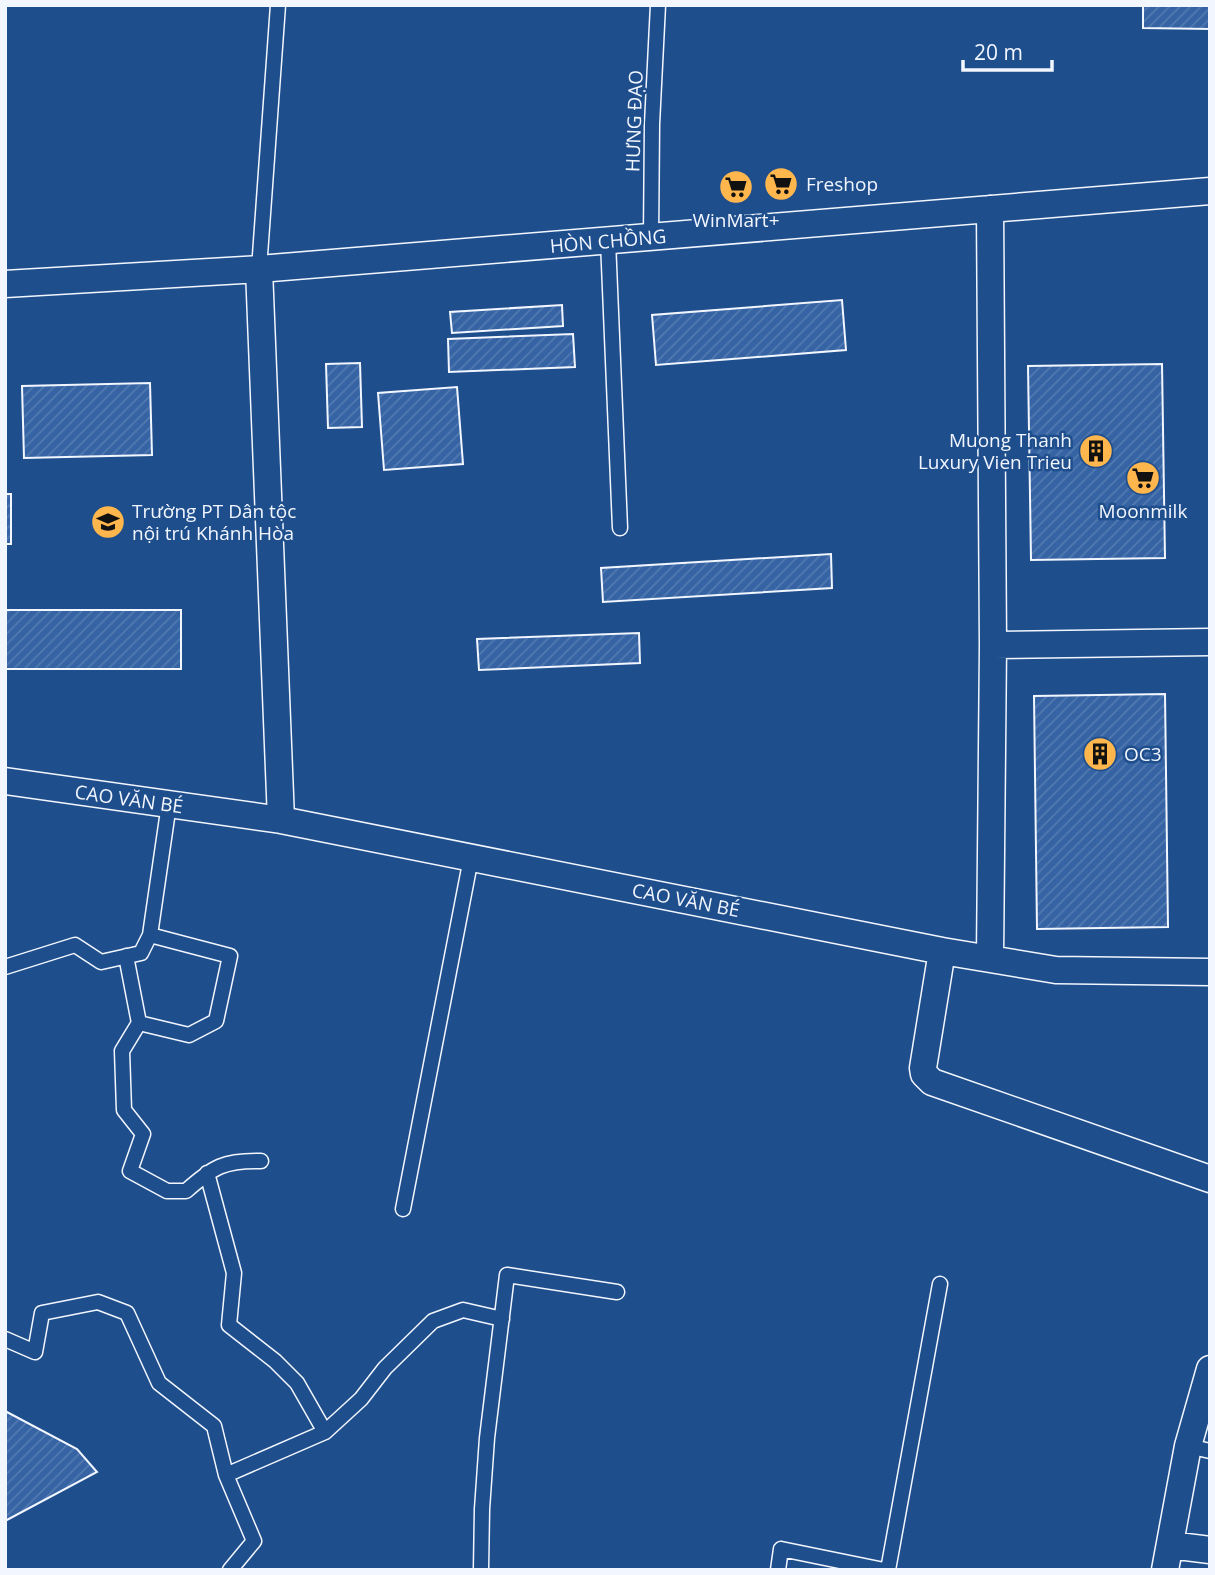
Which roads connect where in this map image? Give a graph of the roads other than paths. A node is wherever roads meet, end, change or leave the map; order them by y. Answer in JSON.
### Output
{"nodes":[{"id":1,"x":278,"y":5,"type":"edge"},
{"id":2,"x":658,"y":5,"type":"edge"},
{"id":3,"x":1210,"y":191,"type":"edge"},
{"id":4,"x":989,"y":209,"type":"junction"},
{"id":5,"x":651,"y":238,"type":"junction"},
{"id":6,"x":608,"y":241,"type":"junction"},
{"id":7,"x":259,"y":270,"type":"junction"},
{"id":8,"x":5,"y":284,"type":"edge"},
{"id":9,"x":620,"y":527,"type":"dead end"},
{"id":10,"x":1210,"y":642,"type":"edge"},
{"id":11,"x":993,"y":645,"type":"junction"},
{"id":12,"x":5,"y":781,"type":"edge"},
{"id":13,"x":169,"y":804,"type":"junction"},
{"id":14,"x":281,"y":820,"type":"junction"},
{"id":15,"x":471,"y":858,"type":"junction"},
{"id":16,"x":150,"y":935,"type":"junction"},
{"id":17,"x":942,"y":951,"type":"junction"},
{"id":18,"x":126,"y":956,"type":"junction"},
{"id":19,"x":990,"y":958,"type":"junction"},
{"id":20,"x":5,"y":967,"type":"edge"},
{"id":21,"x":1210,"y":972,"type":"edge"},
{"id":22,"x":139,"y":1023,"type":"junction"},
{"id":23,"x":261,"y":1161,"type":"dead end"},
{"id":24,"x":207,"y":1172,"type":"junction"},
{"id":25,"x":1210,"y":1179,"type":"edge"},
{"id":26,"x":403,"y":1209,"type":"dead end"},
{"id":27,"x":940,"y":1284,"type":"dead end"},
{"id":28,"x":617,"y":1292,"type":"dead end"},
{"id":29,"x":502,"y":1319,"type":"junction"},
{"id":30,"x":5,"y":1339,"type":"edge"},
{"id":31,"x":1210,"y":1369,"type":"edge"},
{"id":32,"x":325,"y":1432,"type":"junction"},
{"id":33,"x":1199,"y":1449,"type":"edge"},
{"id":34,"x":226,"y":1475,"type":"junction"},
{"id":35,"x":1210,"y":1550,"type":"edge"},
{"id":36,"x":1167,"y":1557,"type":"edge"},
{"id":37,"x":230,"y":1570,"type":"edge"},
{"id":38,"x":481,"y":1570,"type":"edge"},
{"id":39,"x":778,"y":1570,"type":"edge"},
{"id":40,"x":886,"y":1570,"type":"edge"}],
"edges":[{"from":1,"to":7,"type":"lane"},
{"from":2,"to":5,"type":"lane","name":"HƯNG ĐẠO"},
{"from":3,"to":4,"type":"street","name":"HÒN CHỒNG"},
{"from":4,"to":5,"type":"street","name":"HÒN CHỒNG"},
{"from":4,"to":11,"type":"street"},
{"from":5,"to":6,"type":"street","name":"HÒN CHỒNG"},
{"from":6,"to":7,"type":"street","name":"HÒN CHỒNG"},
{"from":6,"to":9,"type":"lane"},
{"from":7,"to":8,"type":"street","name":"HÒN CHỒNG"},
{"from":7,"to":14,"type":"street"},
{"from":10,"to":11,"type":"street"},
{"from":11,"to":19,"type":"street"},
{"from":12,"to":13,"type":"street","name":"CAO VĂN BÉ"},
{"from":13,"to":14,"type":"street","name":"CAO VĂN BÉ"},
{"from":13,"to":16,"type":"lane"},
{"from":14,"to":15,"type":"street","name":"CAO VĂN BÉ"},
{"from":15,"to":17,"type":"street","name":"CAO VĂN BÉ"},
{"from":15,"to":26,"type":"lane"},
{"from":16,"to":18,"type":"lane"},
{"from":16,"to":22,"type":"lane"},
{"from":17,"to":19,"type":"street","name":"CAO VĂN BÉ"},
{"from":17,"to":25,"type":"street"},
{"from":18,"to":20,"type":"lane"},
{"from":18,"to":22,"type":"lane"},
{"from":19,"to":21,"type":"street","name":"CAO VĂN BÉ"},
{"from":22,"to":24,"type":"lane"},
{"from":23,"to":24,"type":"lane"},
{"from":24,"to":32,"type":"lane"},
{"from":27,"to":40,"type":"lane"},
{"from":28,"to":29,"type":"lane"},
{"from":29,"to":32,"type":"lane"},
{"from":29,"to":38,"type":"lane"},
{"from":30,"to":34,"type":"lane"},
{"from":31,"to":33,"type":"street"},
{"from":32,"to":34,"type":"lane"},
{"from":33,"to":36,"type":"street"},
{"from":34,"to":37,"type":"lane"},
{"from":35,"to":36,"type":"street"},
{"from":39,"to":40,"type":"lane"}]}
